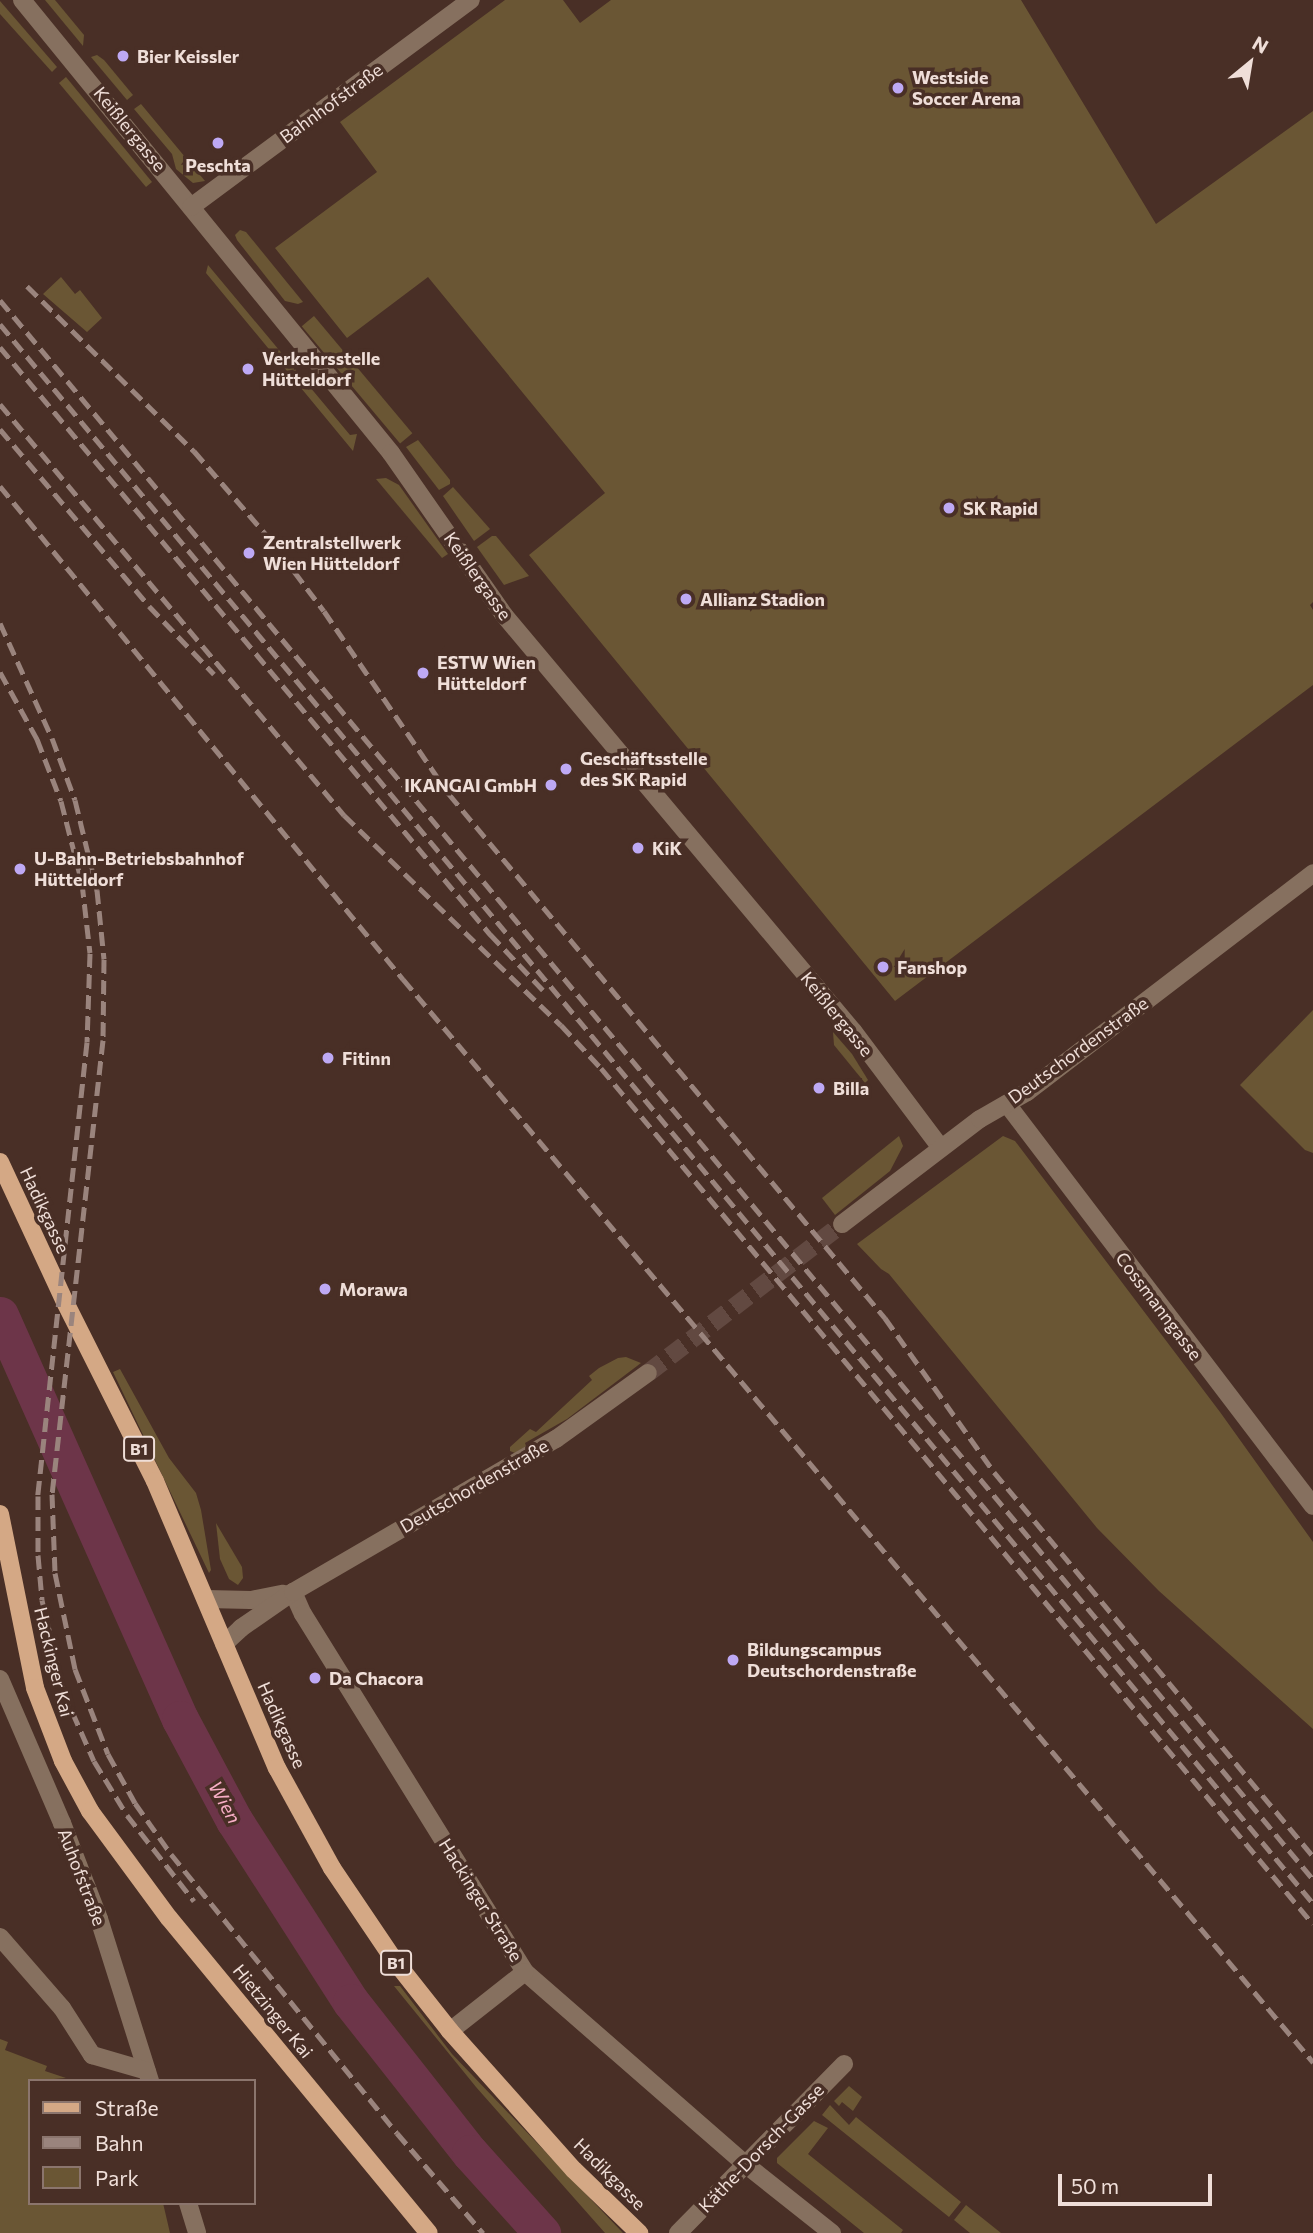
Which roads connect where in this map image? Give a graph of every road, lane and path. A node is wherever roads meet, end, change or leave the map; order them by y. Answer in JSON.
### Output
{"nodes":[{"id":1,"x":22,"y":0,"type":"edge"},
{"id":2,"x":471,"y":0,"type":"edge"},
{"id":3,"x":191,"y":207,"type":"junction"},
{"id":4,"x":1313,"y":873,"type":"edge"},
{"id":5,"x":1007,"y":1104,"type":"junction"},
{"id":6,"x":940,"y":1147,"type":"junction"},
{"id":7,"x":0,"y":1162,"type":"edge"},
{"id":8,"x":842,"y":1224,"type":"tunnel mouth"},
{"id":9,"x":648,"y":1373,"type":"tunnel mouth"},
{"id":10,"x":1313,"y":1506,"type":"edge"},
{"id":11,"x":0,"y":1514,"type":"edge"},
{"id":12,"x":293,"y":1592,"type":"junction"},
{"id":13,"x":206,"y":1599,"type":"junction"},
{"id":14,"x":224,"y":1644,"type":"junction"},
{"id":15,"x":0,"y":1679,"type":"edge"},
{"id":16,"x":90,"y":1811,"type":"joint"},
{"id":17,"x":0,"y":1937,"type":"edge"},
{"id":18,"x":525,"y":1972,"type":"junction"},
{"id":19,"x":450,"y":2031,"type":"junction"},
{"id":20,"x":844,"y":2064,"type":"dead end"},
{"id":21,"x":149,"y":2076,"type":"edge"},
{"id":22,"x":745,"y":2164,"type":"junction"},
{"id":23,"x":189,"y":2205,"type":"edge"},
{"id":24,"x":197,"y":2233,"type":"edge"},
{"id":25,"x":429,"y":2233,"type":"edge"},
{"id":26,"x":639,"y":2233,"type":"edge"},
{"id":27,"x":678,"y":2233,"type":"edge"},
{"id":28,"x":832,"y":2233,"type":"edge"}],
"edges":[{"from":1,"to":3,"type":"street","name":"Keißlergasse"},
{"from":2,"to":3,"type":"street","name":"Bahnhofstraße"},
{"from":3,"to":6,"type":"street","name":"Keißlergasse"},
{"from":4,"to":5,"type":"street","name":"Deutschordenstraße"},
{"from":5,"to":6,"type":"street","name":"Deutschordenstraße"},
{"from":5,"to":10,"type":"street","name":"Cossmanngasse"},
{"from":6,"to":8,"type":"street","name":"Deutschordenstraße"},
{"from":7,"to":13,"type":"main road","name":"Hadikgasse","number":"B1"},
{"from":9,"to":12,"type":"street","name":"Deutschordenstraße"},
{"from":11,"to":16,"type":"main road","name":"Hackinger Kai"},
{"from":12,"to":13,"type":"street","name":"Deutschordenstraße"},
{"from":12,"to":14,"type":"street","name":"Deutschordenstraße"},
{"from":12,"to":18,"type":"street","name":"Hackinger Straße"},
{"from":13,"to":14,"type":"main road","name":"Hadikgasse","number":"B1"},
{"from":14,"to":19,"type":"main road","name":"Hadikgasse","number":"B1"},
{"from":15,"to":21,"type":"street","name":"Auhofstraße"},
{"from":16,"to":25,"type":"main road","name":"Hietzinger Kai"},
{"from":17,"to":21,"type":"street"},
{"from":18,"to":19,"type":"street"},
{"from":18,"to":22,"type":"street","name":"Hackinger Straße"},
{"from":19,"to":26,"type":"main road","name":"Hadikgasse","number":"B1"},
{"from":20,"to":22,"type":"street","name":"Käthe-Dorsch-Gasse"},
{"from":22,"to":27,"type":"street","name":"Käthe-Dorsch-Gasse"},
{"from":22,"to":28,"type":"street","name":"Hackinger Straße"},
{"from":23,"to":24,"type":"street"}]}
